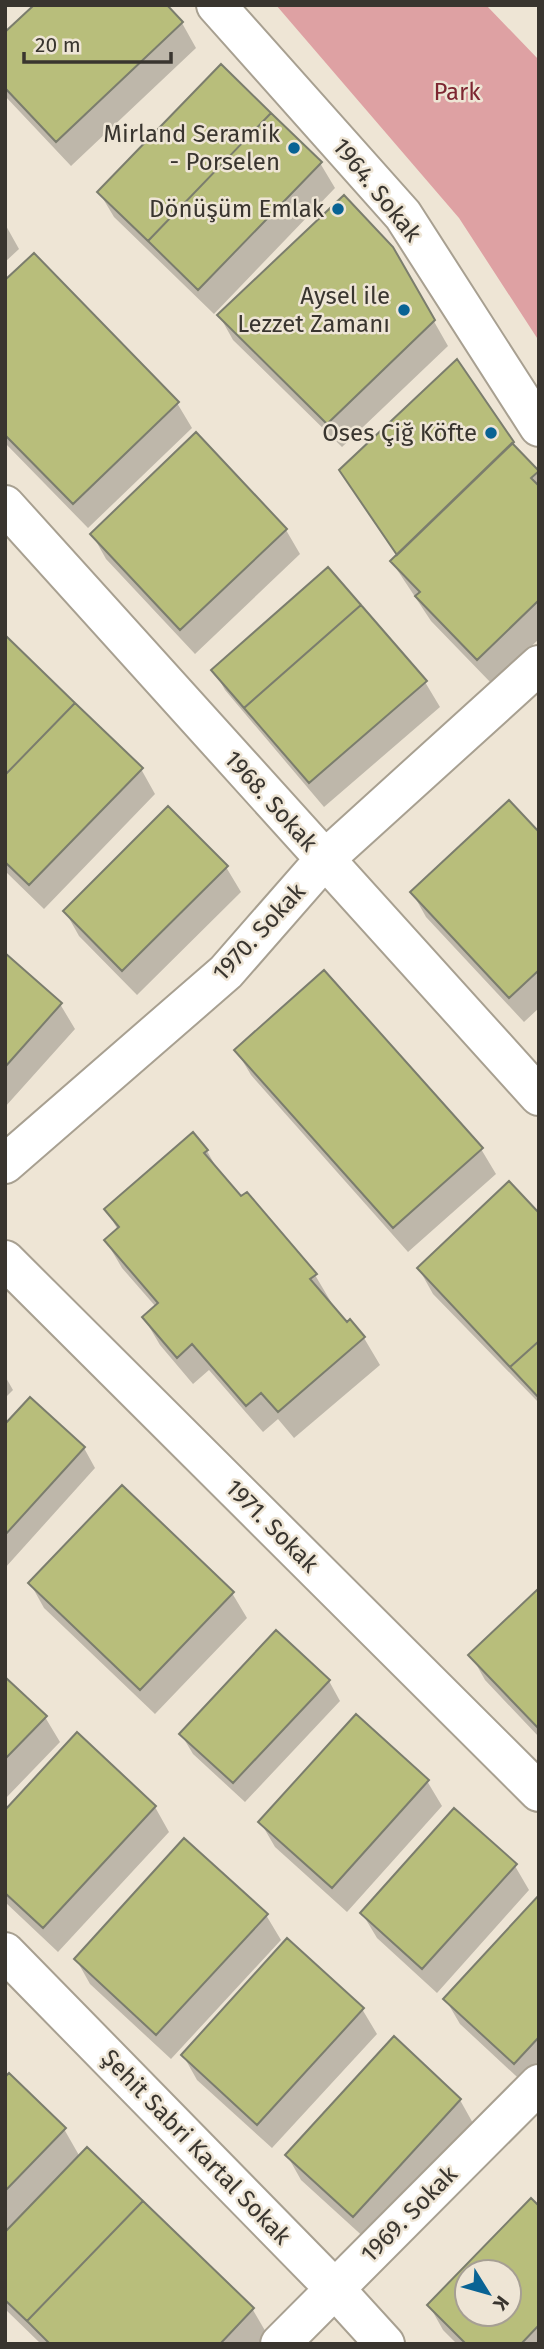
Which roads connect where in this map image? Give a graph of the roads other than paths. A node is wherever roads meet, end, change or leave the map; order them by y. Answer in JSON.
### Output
{"nodes":[{"id":1,"x":216,"y":5,"type":"edge"},
{"id":2,"x":539,"y":427,"type":"edge"},
{"id":3,"x":5,"y":505,"type":"edge"},
{"id":4,"x":539,"y":665,"type":"edge"},
{"id":5,"x":324,"y":860,"type":"junction"},
{"id":6,"x":539,"y":1096,"type":"edge"},
{"id":7,"x":5,"y":1164,"type":"edge"},
{"id":8,"x":5,"y":1260,"type":"edge"},
{"id":9,"x":539,"y":1792,"type":"edge"},
{"id":10,"x":5,"y":1952,"type":"edge"},
{"id":11,"x":539,"y":2084,"type":"edge"},
{"id":12,"x":334,"y":2288,"type":"junction"},
{"id":13,"x":280,"y":2344,"type":"edge"},
{"id":14,"x":385,"y":2344,"type":"edge"}],
"edges":[{"from":1,"to":2,"type":"street","name":"1964. Sokak"},
{"from":3,"to":5,"type":"street","name":"1968. Sokak"},
{"from":4,"to":5,"type":"street","name":"1970. Sokak"},
{"from":5,"to":6,"type":"street","name":"1968. Sokak"},
{"from":5,"to":7,"type":"street","name":"1970. Sokak"},
{"from":8,"to":9,"type":"street","name":"1971. Sokak"},
{"from":10,"to":12,"type":"street","name":"Şehit Sabri Kartal Sokak"},
{"from":11,"to":12,"type":"street","name":"1969. Sokak"},
{"from":12,"to":13,"type":"street","name":"1969. Sokak"},
{"from":12,"to":14,"type":"street","name":"Şehit Sabri Kartal Sokak"}]}
